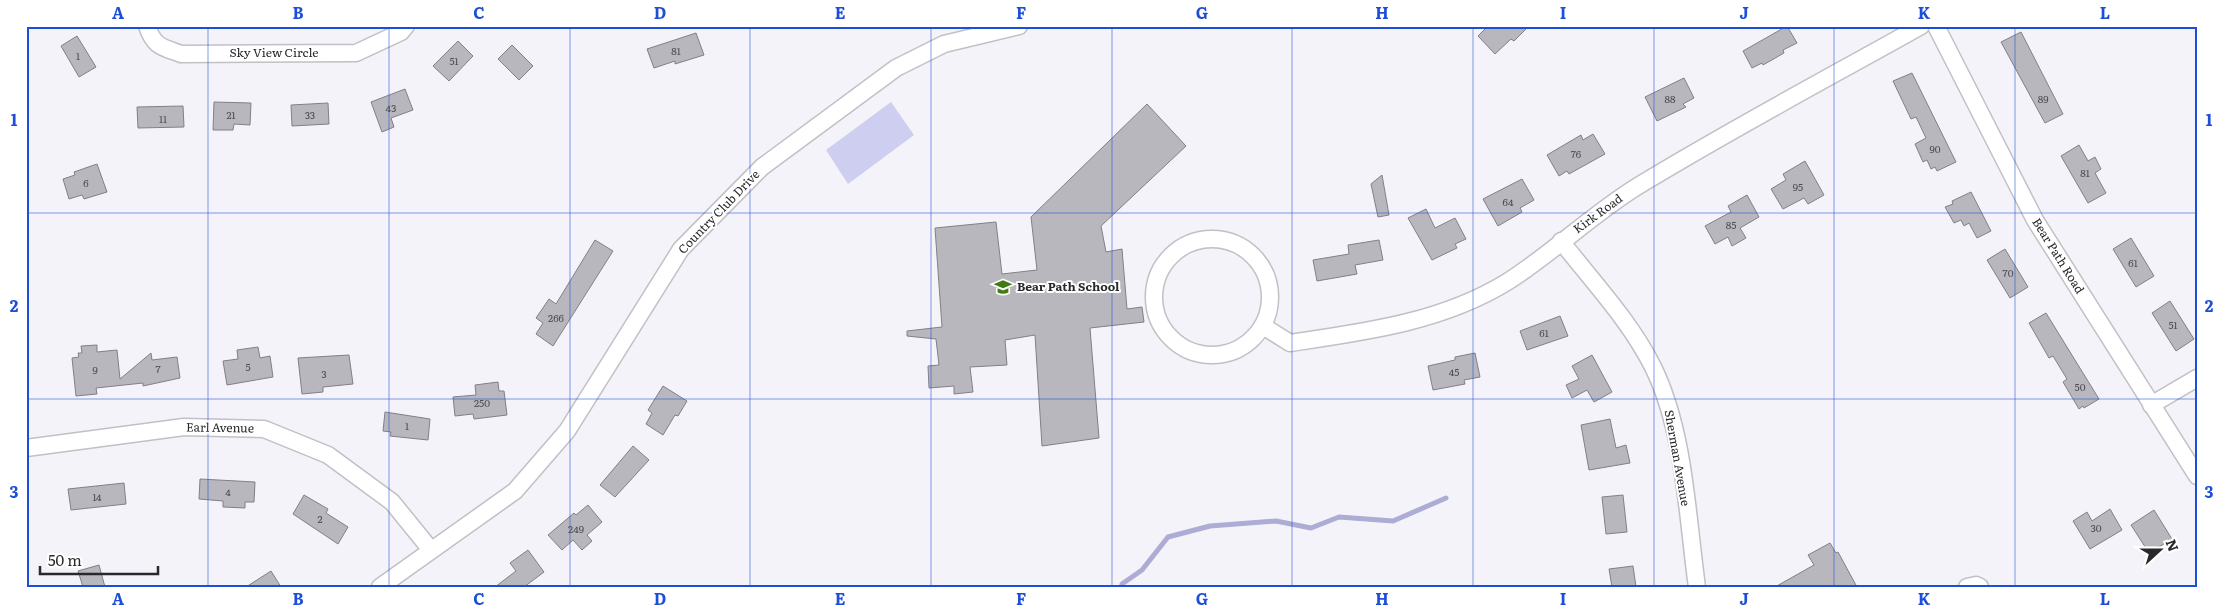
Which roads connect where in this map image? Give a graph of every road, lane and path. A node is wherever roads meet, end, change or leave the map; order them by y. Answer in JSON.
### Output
{"nodes":[{"id":1,"x":147,"y":26,"type":"edge"},
{"id":2,"x":406,"y":26,"type":"edge"},
{"id":3,"x":1019,"y":26,"type":"edge"},
{"id":4,"x":1921,"y":26,"type":"edge"},
{"id":5,"x":1936,"y":26,"type":"edge"},
{"id":6,"x":1561,"y":241,"type":"junction"},
{"id":7,"x":1263,"y":326,"type":"junction"},
{"id":8,"x":2197,"y":378,"type":"edge"},
{"id":9,"x":2152,"y":405,"type":"junction"},
{"id":10,"x":26,"y":448,"type":"edge"},
{"id":11,"x":2197,"y":476,"type":"edge"},
{"id":12,"x":431,"y":550,"type":"junction"},
{"id":13,"x":380,"y":587,"type":"edge"},
{"id":14,"x":1697,"y":587,"type":"edge"},
{"id":15,"x":1967,"y":587,"type":"edge"},
{"id":16,"x":1980,"y":587,"type":"edge"}],
"edges":[{"from":1,"to":2,"type":"street","name":"Sky View Circle"},
{"from":3,"to":12,"type":"street","name":"Country Club Drive"},
{"from":4,"to":6,"type":"street","name":"Kirk Road"},
{"from":5,"to":9,"type":"street","name":"Bear Path Road"},
{"from":6,"to":7,"type":"street","name":"Kirk Road"},
{"from":6,"to":14,"type":"street","name":"Sherman Avenue"},
{"from":7,"to":7,"type":"street"},
{"from":8,"to":9,"type":"street"},
{"from":9,"to":11,"type":"street","name":"Bear Path Road"},
{"from":10,"to":12,"type":"street","name":"Earl Avenue"},
{"from":12,"to":13,"type":"street","name":"Country Club Drive"},
{"from":15,"to":16,"type":"street"}]}
